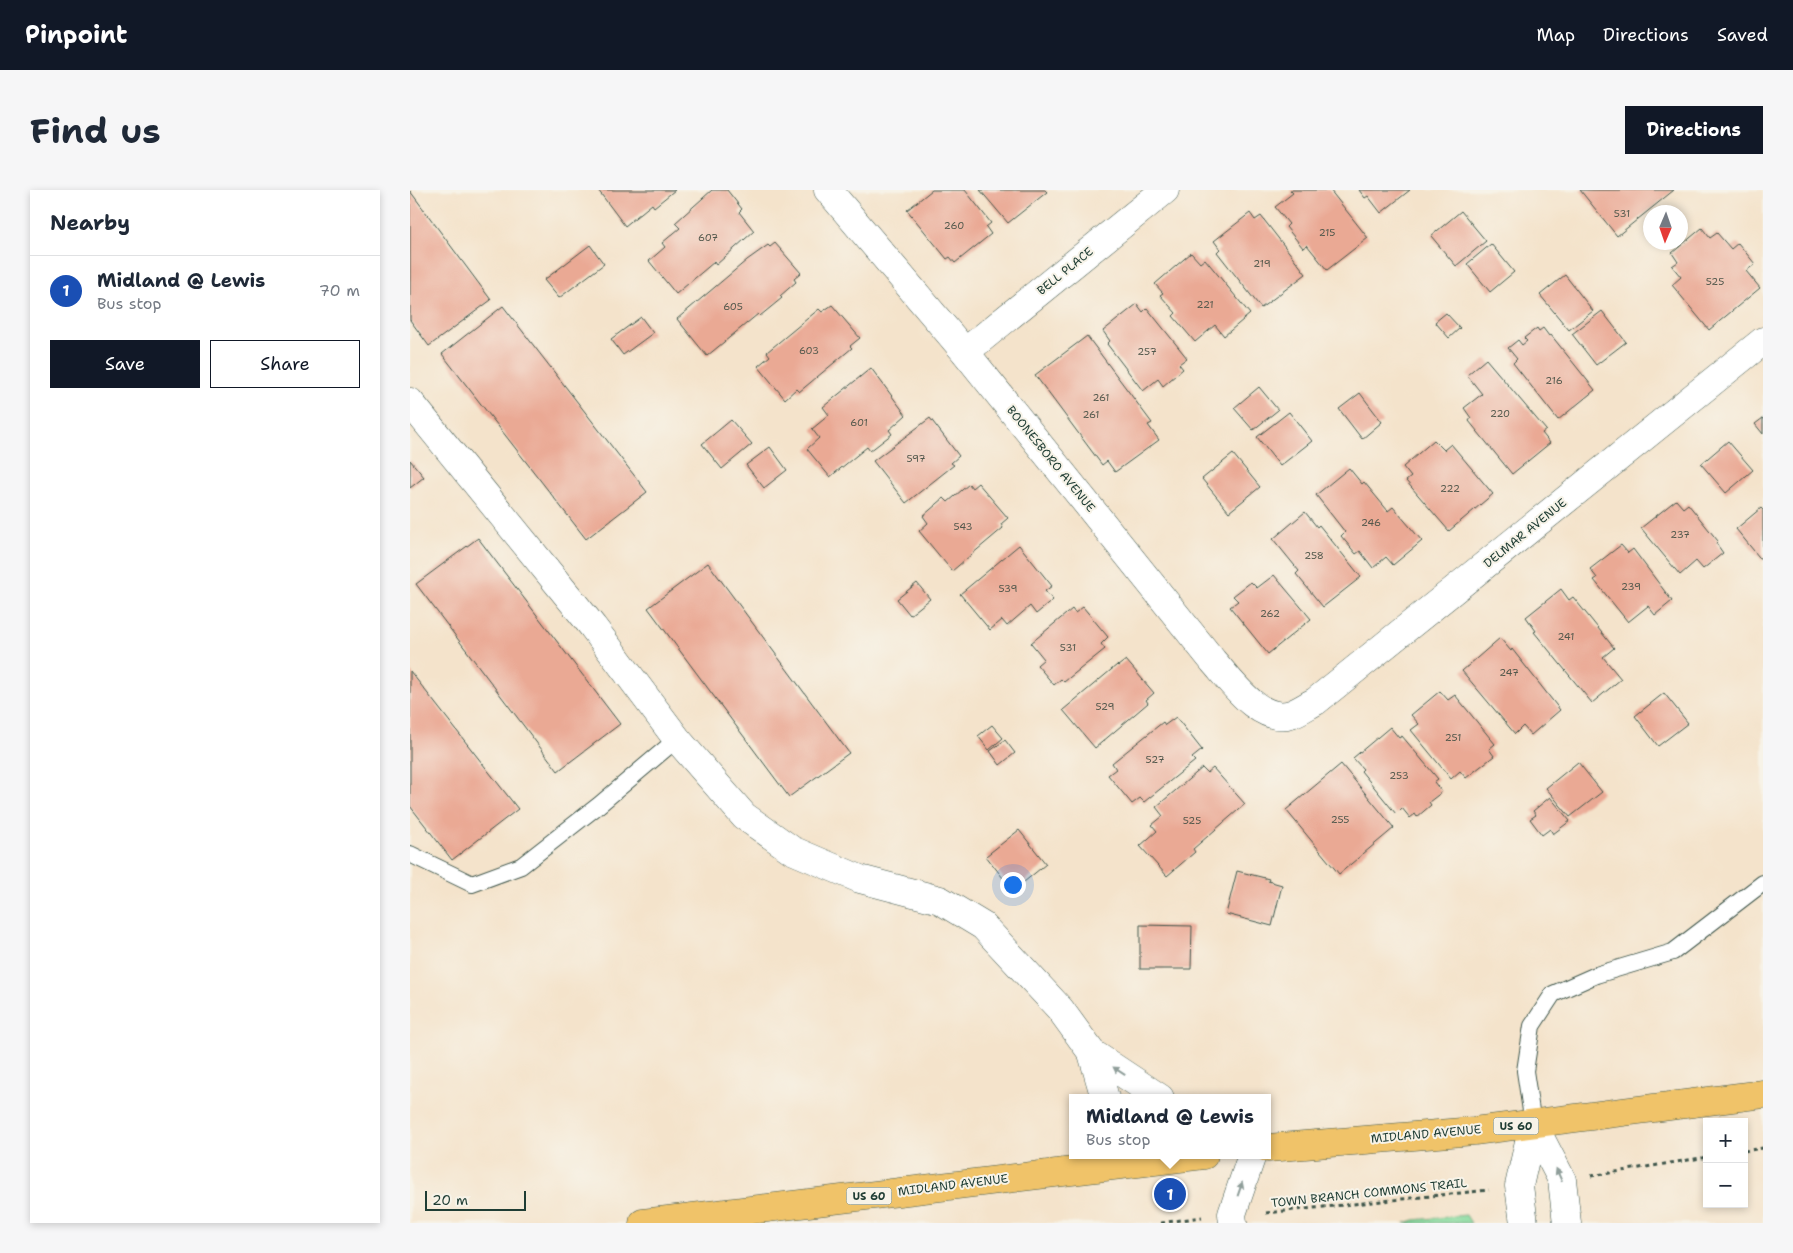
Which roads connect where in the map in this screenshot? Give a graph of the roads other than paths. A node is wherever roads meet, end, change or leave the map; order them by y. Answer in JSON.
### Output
{"nodes":[{"id":1,"x":828,"y":190,"type":"edge"},
{"id":2,"x":1165,"y":190,"type":"edge"},
{"id":3,"x":1763,"y":341,"type":"edge"},
{"id":4,"x":965,"y":352,"type":"junction"},
{"id":5,"x":410,"y":402,"type":"edge"},
{"id":6,"x":1281,"y":715,"type":"joint"},
{"id":7,"x":677,"y":739,"type":"junction"},
{"id":8,"x":410,"y":854,"type":"edge"},
{"id":9,"x":1763,"y":883,"type":"edge"},
{"id":10,"x":1092,"y":1053,"type":"junction"},
{"id":11,"x":1104,"y":1094,"type":"edge"},
{"id":12,"x":1154,"y":1094,"type":"edge"},
{"id":13,"x":1763,"y":1094,"type":"edge"},
{"id":14,"x":1533,"y":1124,"type":"junction"},
{"id":15,"x":1271,"y":1148,"type":"edge"},
{"id":16,"x":1143,"y":1159,"type":"edge"},
{"id":17,"x":1251,"y":1159,"type":"edge"},
{"id":18,"x":1097,"y":1162,"type":"edge"},
{"id":19,"x":643,"y":1223,"type":"edge"},
{"id":20,"x":1233,"y":1223,"type":"edge"},
{"id":21,"x":1524,"y":1223,"type":"edge"},
{"id":22,"x":1567,"y":1223,"type":"edge"}],
"edges":[{"from":1,"to":4,"type":"street","name":"BOONESBORO AVENUE"},
{"from":2,"to":4,"type":"street","name":"BELL PLACE"},
{"from":3,"to":6,"type":"street","name":"DELMAR AVENUE"},
{"from":4,"to":6,"type":"street","name":"BOONESBORO AVENUE"},
{"from":5,"to":7,"type":"street"},
{"from":7,"to":8,"type":"lane"},
{"from":7,"to":10,"type":"street"},
{"from":9,"to":14,"type":"lane"},
{"from":10,"to":11,"type":"street"},
{"from":12,"to":10,"type":"street","one_way":true},
{"from":13,"to":14,"type":"main road","name":"MIDLAND AVENUE","number":"US 60"},
{"from":14,"to":15,"type":"main road","name":"MIDLAND AVENUE","number":"US 60"},
{"from":14,"to":21,"type":"street"},
{"from":22,"to":14,"type":"street","one_way":true},
{"from":16,"to":18,"type":"main road","name":"MIDLAND AVENUE","number":"US 60"},
{"from":20,"to":17,"type":"street","one_way":true},
{"from":18,"to":19,"type":"main road","name":"MIDLAND AVENUE","number":"US 60"}]}
